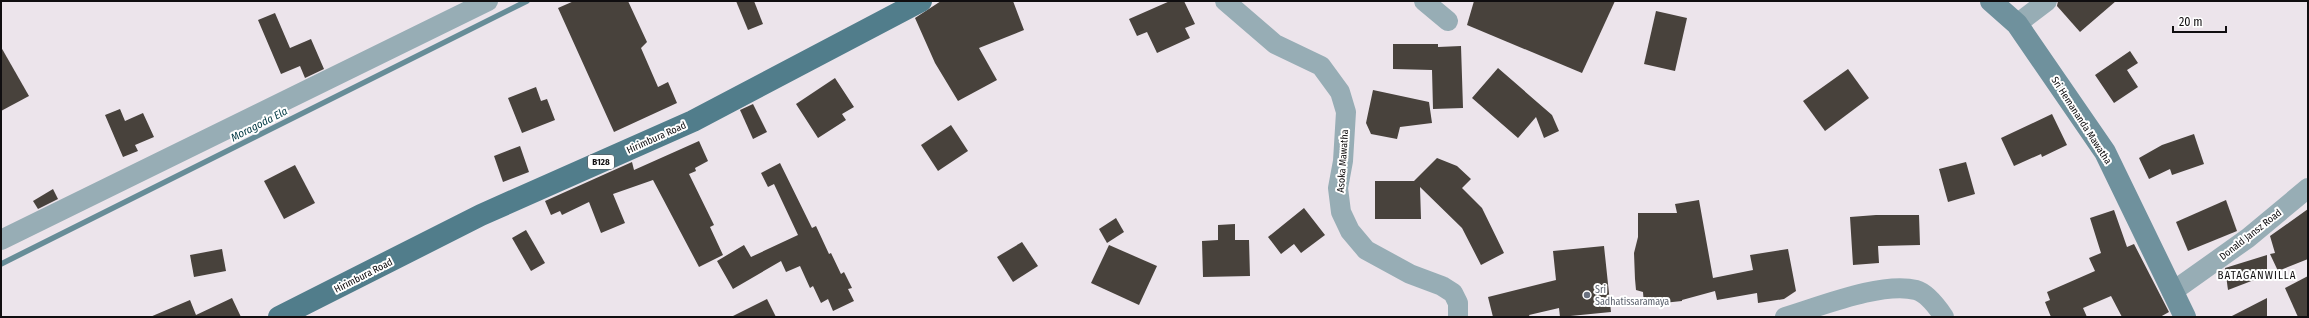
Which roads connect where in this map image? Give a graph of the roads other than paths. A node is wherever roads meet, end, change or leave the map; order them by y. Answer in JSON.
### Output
{"nodes":[{"id":1,"x":488,"y":1,"type":"edge"},
{"id":2,"x":921,"y":1,"type":"edge"},
{"id":3,"x":1225,"y":1,"type":"edge"},
{"id":4,"x":1424,"y":1,"type":"edge"},
{"id":5,"x":1991,"y":1,"type":"edge"},
{"id":6,"x":2047,"y":1,"type":"edge"},
{"id":7,"x":1448,"y":21,"type":"dead end"},
{"id":8,"x":2017,"y":24,"type":"junction"},
{"id":9,"x":2308,"y":188,"type":"edge"},
{"id":10,"x":1,"y":240,"type":"edge"},
{"id":11,"x":2172,"y":292,"type":"junction"},
{"id":12,"x":279,"y":317,"type":"edge"},
{"id":13,"x":1458,"y":317,"type":"edge"},
{"id":14,"x":1786,"y":317,"type":"edge"},
{"id":15,"x":1944,"y":317,"type":"edge"},
{"id":16,"x":2184,"y":317,"type":"edge"}],
"edges":[{"from":1,"to":10,"type":"street"},
{"from":2,"to":12,"type":"main road","name":"Hirimbura Road","number":"B128"},
{"from":3,"to":13,"type":"street","name":"Asoka Mawatha"},
{"from":4,"to":7,"type":"street"},
{"from":5,"to":8,"type":"main road","name":"Sri Hemananda Mawatha"},
{"from":6,"to":8,"type":"street"},
{"from":8,"to":11,"type":"main road","name":"Sri Hemananda Mawatha"},
{"from":9,"to":11,"type":"street","name":"Donald Jansz Road"},
{"from":11,"to":16,"type":"main road","name":"Sri Hemananda Mawatha"},
{"from":14,"to":15,"type":"street"}]}
